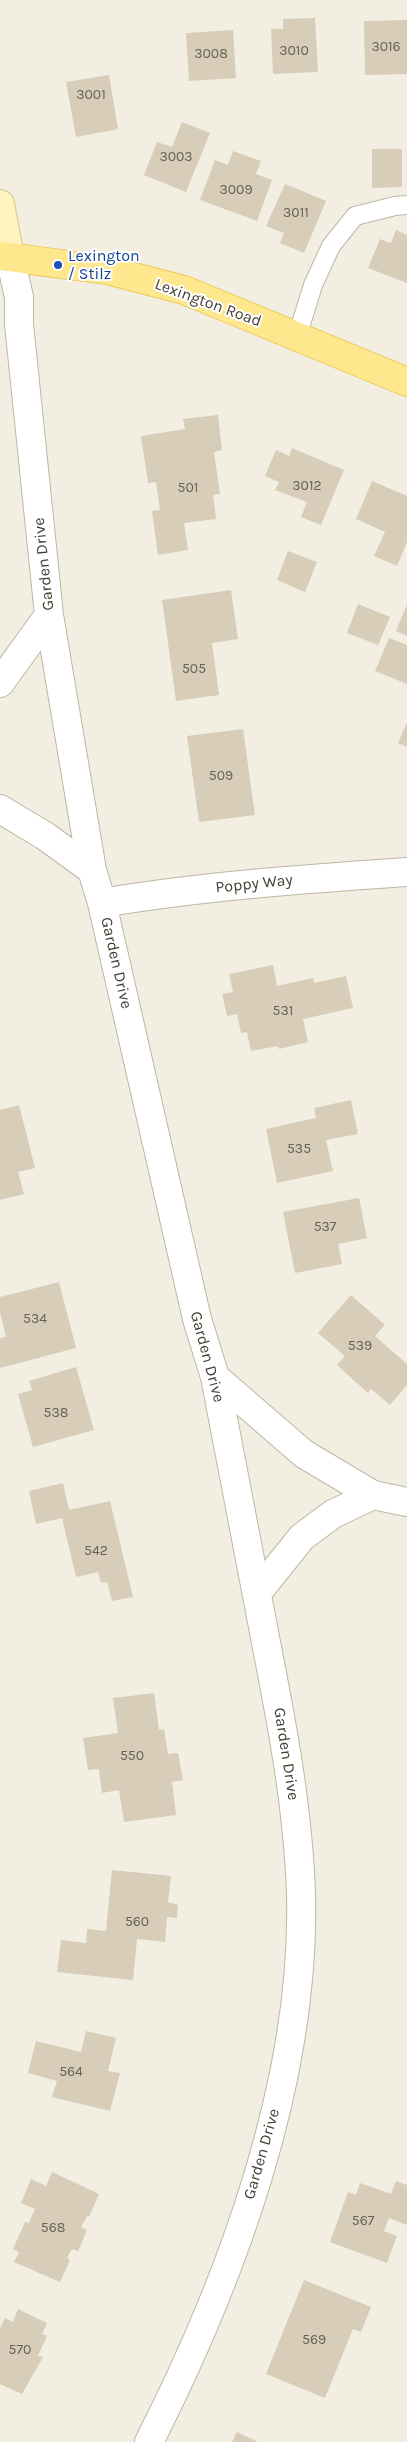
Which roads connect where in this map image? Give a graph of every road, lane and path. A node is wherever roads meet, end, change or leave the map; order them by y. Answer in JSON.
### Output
{"nodes":[{"id":1,"x":0,"y":204,"type":"edge"},
{"id":2,"x":407,"y":205,"type":"edge"},
{"id":3,"x":5,"y":256,"type":"edge"},
{"id":4,"x":297,"y":337,"type":"junction"},
{"id":5,"x":407,"y":382,"type":"edge"},
{"id":6,"x":49,"y":615,"type":"junction"},
{"id":7,"x":0,"y":683,"type":"edge"},
{"id":8,"x":0,"y":809,"type":"edge"},
{"id":9,"x":92,"y":870,"type":"junction"},
{"id":10,"x":407,"y":872,"type":"edge"},
{"id":11,"x":102,"y":903,"type":"junction"},
{"id":12,"x":215,"y":1377,"type":"junction"},
{"id":13,"x":373,"y":1495,"type":"junction"},
{"id":14,"x":407,"y":1502,"type":"edge"},
{"id":15,"x":257,"y":1593,"type":"junction"},
{"id":16,"x":149,"y":2442,"type":"edge"}],
"edges":[{"from":1,"to":3,"type":"street"},
{"from":2,"to":4,"type":"lane"},
{"from":3,"to":4,"type":"main road","name":"Lexington Road"},
{"from":3,"to":6,"type":"street","name":"Garden Drive"},
{"from":4,"to":5,"type":"main road","name":"Lexington Road"},
{"from":6,"to":7,"type":"street"},
{"from":6,"to":9,"type":"street","name":"Garden Drive"},
{"from":8,"to":9,"type":"street"},
{"from":9,"to":11,"type":"street","name":"Garden Drive"},
{"from":10,"to":11,"type":"street","name":"Poppy Way"},
{"from":11,"to":12,"type":"street","name":"Garden Drive"},
{"from":12,"to":13,"type":"street"},
{"from":12,"to":15,"type":"street","name":"Garden Drive"},
{"from":13,"to":14,"type":"street"},
{"from":13,"to":15,"type":"street"},
{"from":15,"to":16,"type":"street","name":"Garden Drive"}]}
